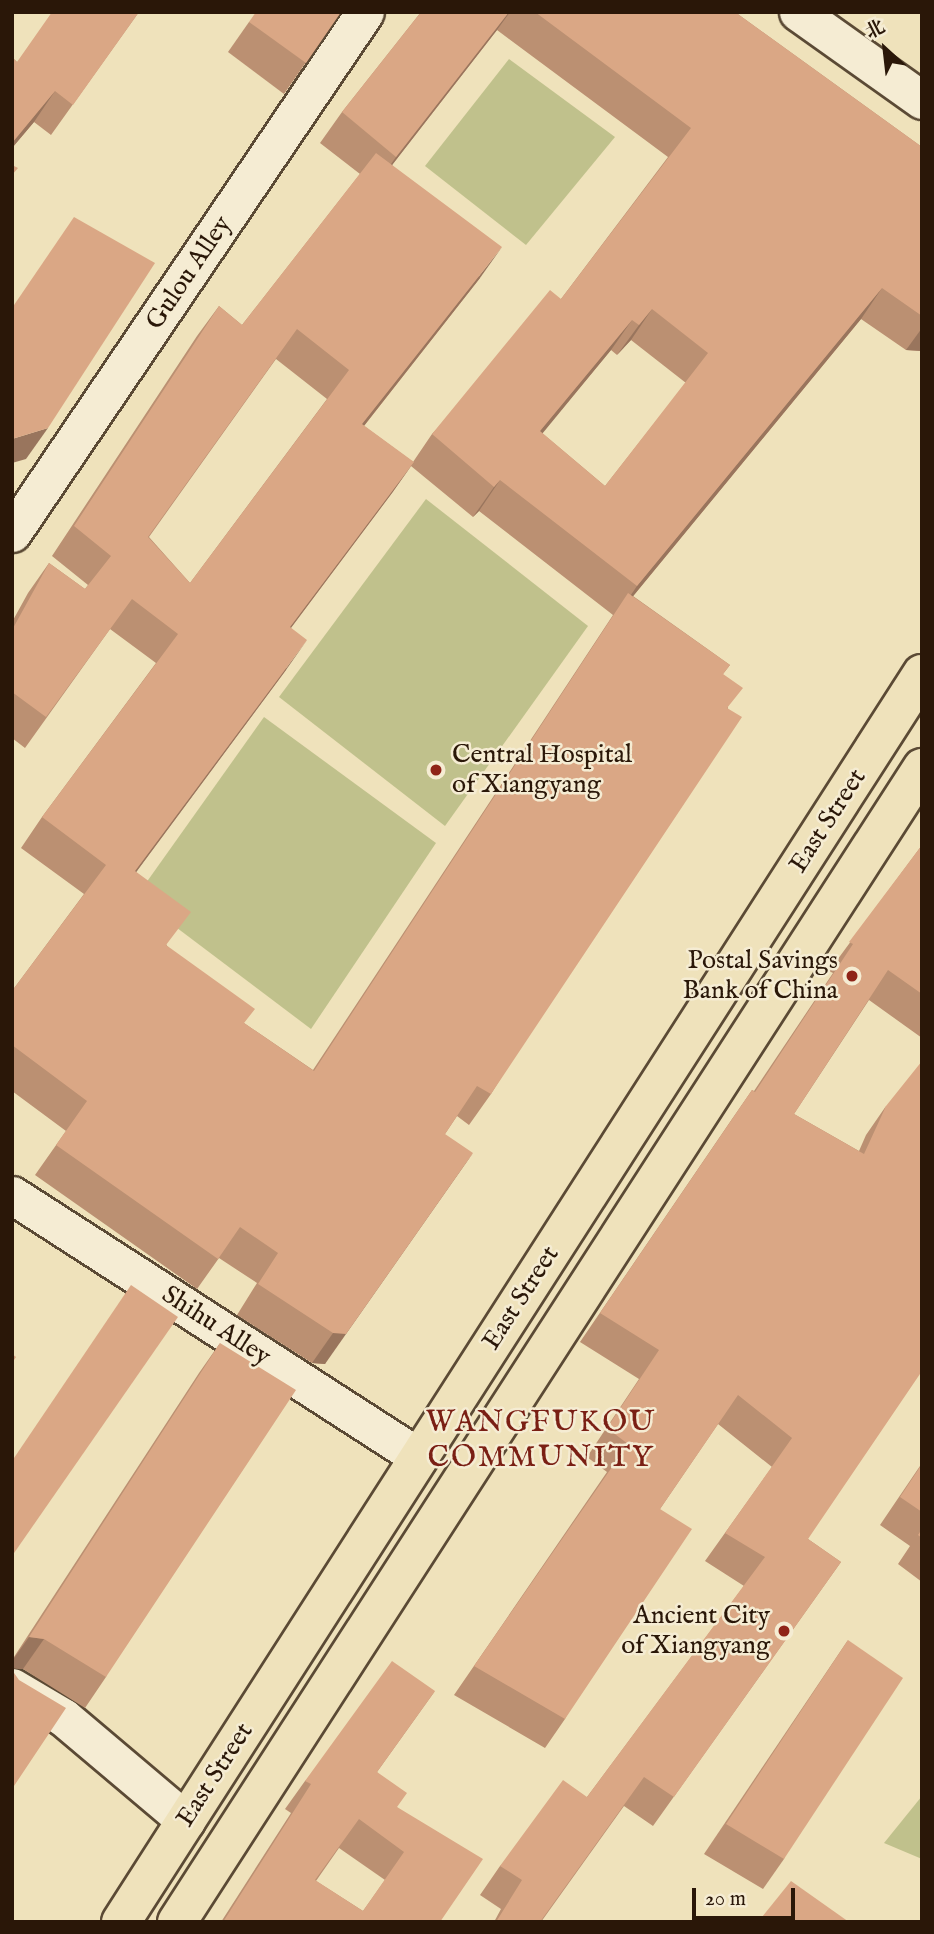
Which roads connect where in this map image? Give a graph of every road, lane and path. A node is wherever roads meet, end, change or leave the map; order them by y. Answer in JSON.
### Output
{"nodes":[{"id":1,"x":365,"y":12,"type":"edge"},
{"id":2,"x":798,"y":12,"type":"edge"},
{"id":3,"x":922,"y":100,"type":"edge"},
{"id":4,"x":12,"y":533,"type":"edge"},
{"id":5,"x":922,"y":674,"type":"edge"},
{"id":6,"x":922,"y":768,"type":"edge"},
{"id":7,"x":12,"y":1195,"type":"edge"},
{"id":8,"x":419,"y":1457,"type":"junction"},
{"id":9,"x":12,"y":1687,"type":"edge"},
{"id":10,"x":186,"y":1821,"type":"junction"},
{"id":11,"x":121,"y":1922,"type":"edge"},
{"id":12,"x":177,"y":1922,"type":"edge"}],
"edges":[{"from":1,"to":4,"type":"street","name":"Gulou Alley"},
{"from":2,"to":3,"type":"street"},
{"from":5,"to":8,"type":"main road","name":"East Street"},
{"from":6,"to":12,"type":"main road","name":"East Street"},
{"from":7,"to":8,"type":"street","name":"Shihu Alley"},
{"from":8,"to":10,"type":"main road","name":"East Street"},
{"from":9,"to":10,"type":"street"},
{"from":10,"to":11,"type":"main road","name":"East Street"}]}
